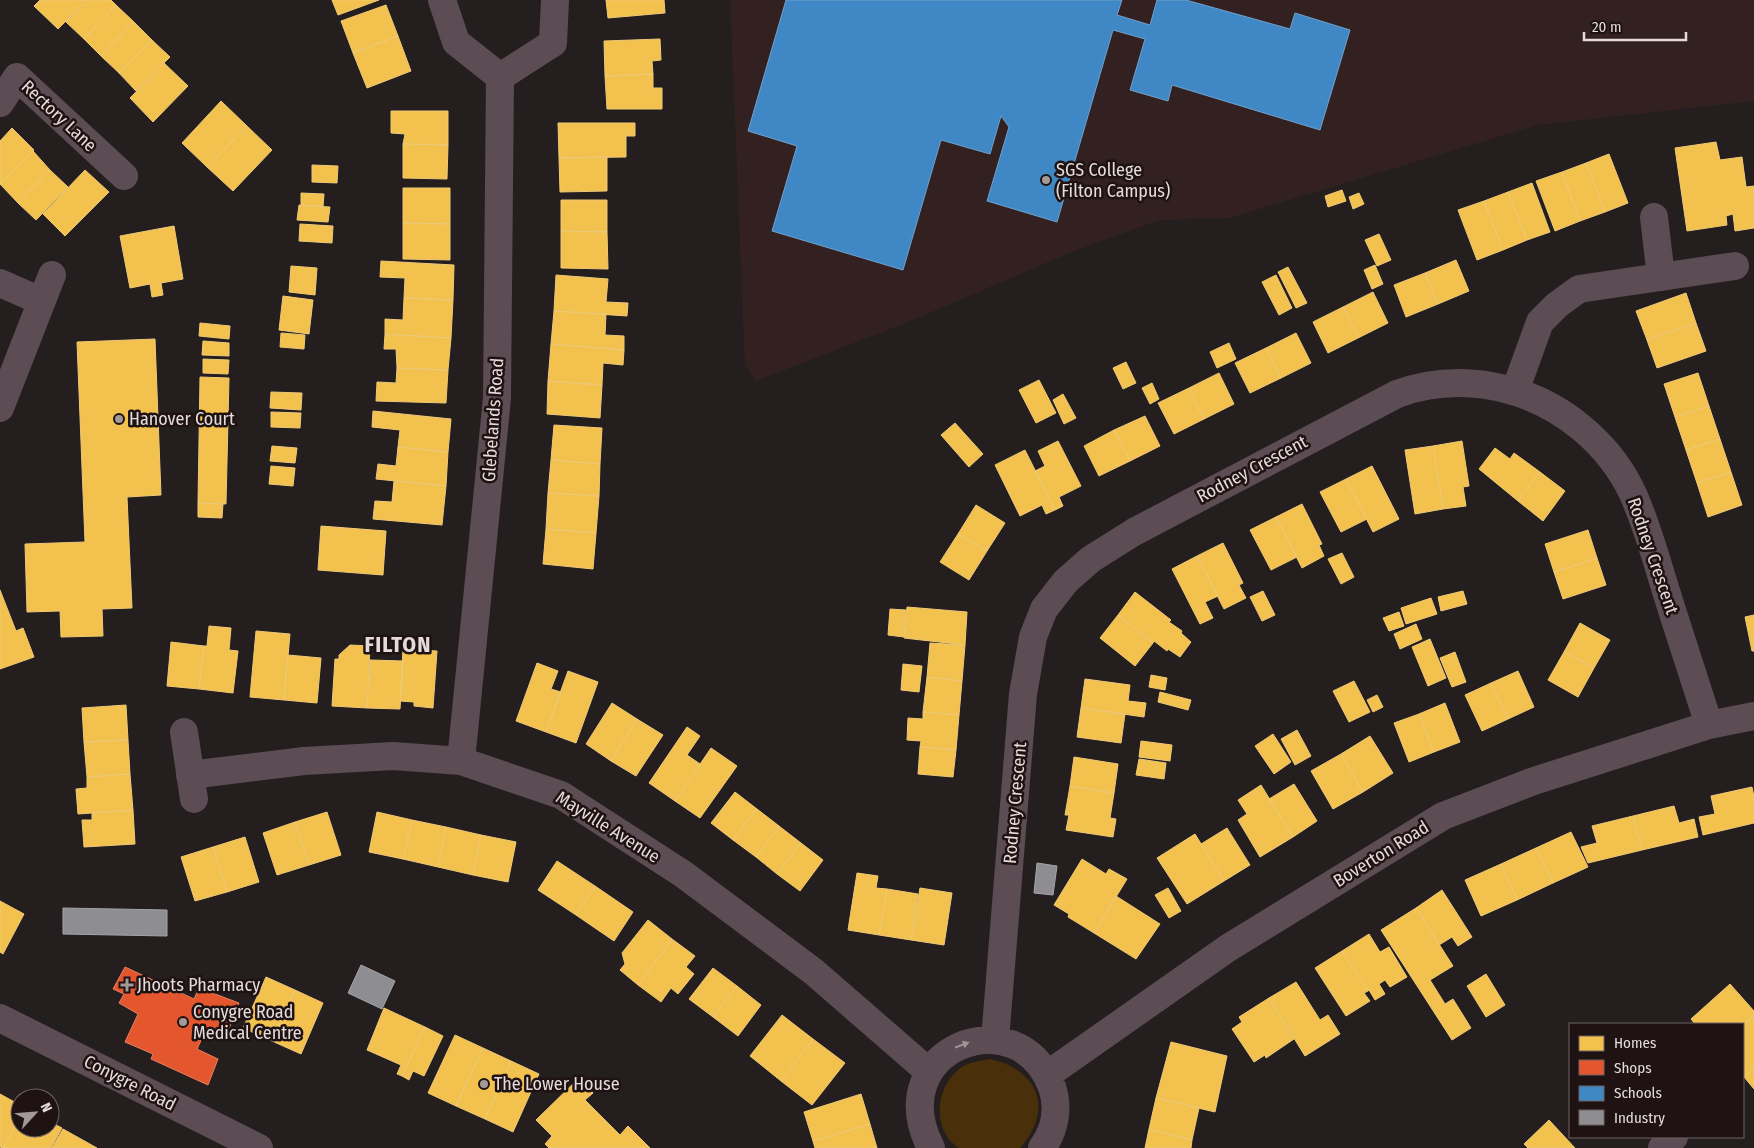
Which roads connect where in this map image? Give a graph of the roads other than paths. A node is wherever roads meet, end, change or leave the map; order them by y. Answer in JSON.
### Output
{"nodes":[{"id":1,"x":442,"y":0,"type":"edge"},
{"id":2,"x":555,"y":0,"type":"edge"},
{"id":3,"x":500,"y":77,"type":"junction"},
{"id":4,"x":0,"y":102,"type":"edge"},
{"id":5,"x":124,"y":176,"type":"dead end"},
{"id":6,"x":1654,"y":217,"type":"dead end"},
{"id":7,"x":1735,"y":266,"type":"dead end"},
{"id":8,"x":52,"y":276,"type":"dead end"},
{"id":9,"x":1660,"y":277,"type":"junction"},
{"id":10,"x":0,"y":283,"type":"edge"},
{"id":11,"x":41,"y":301,"type":"junction"},
{"id":12,"x":1515,"y":391,"type":"junction"},
{"id":13,"x":0,"y":408,"type":"edge"},
{"id":14,"x":1754,"y":716,"type":"edge"},
{"id":15,"x":1709,"y":725,"type":"junction"},
{"id":16,"x":184,"y":732,"type":"dead end"},
{"id":17,"x":461,"y":761,"type":"junction"},
{"id":18,"x":0,"y":1018,"type":"edge"},
{"id":19,"x":995,"y":1040,"type":"junction"},
{"id":20,"x":928,"y":1072,"type":"junction"},
{"id":21,"x":1047,"y":1075,"type":"junction"},
{"id":22,"x":1673,"y":1138,"type":"edge"},
{"id":23,"x":259,"y":1148,"type":"edge"},
{"id":24,"x":931,"y":1148,"type":"edge"},
{"id":25,"x":1042,"y":1148,"type":"edge"},
{"id":26,"x":1662,"y":1148,"type":"edge"}],
"edges":[{"from":1,"to":3,"type":"street"},
{"from":2,"to":3,"type":"street"},
{"from":3,"to":17,"type":"street","name":"Glebelands Road"},
{"from":4,"to":5,"type":"street","name":"Rectory Lane"},
{"from":6,"to":9,"type":"street"},
{"from":7,"to":9,"type":"street"},
{"from":8,"to":11,"type":"street"},
{"from":9,"to":12,"type":"street"},
{"from":10,"to":11,"type":"street"},
{"from":11,"to":13,"type":"street"},
{"from":12,"to":15,"type":"street","name":"Rodney Crescent"},
{"from":12,"to":19,"type":"street","name":"Rodney Crescent"},
{"from":14,"to":15,"type":"street","name":"Boverton Road"},
{"from":15,"to":21,"type":"street","name":"Boverton Road"},
{"from":16,"to":17,"type":"street","name":"Mayville Avenue"},
{"from":17,"to":20,"type":"street","name":"Mayville Avenue"},
{"from":18,"to":23,"type":"street","name":"Conygre Road"},
{"from":20,"to":19,"type":"street","one_way":true},
{"from":19,"to":21,"type":"street"},
{"from":20,"to":24,"type":"street"},
{"from":21,"to":25,"type":"street"},
{"from":22,"to":26,"type":"street"}]}
